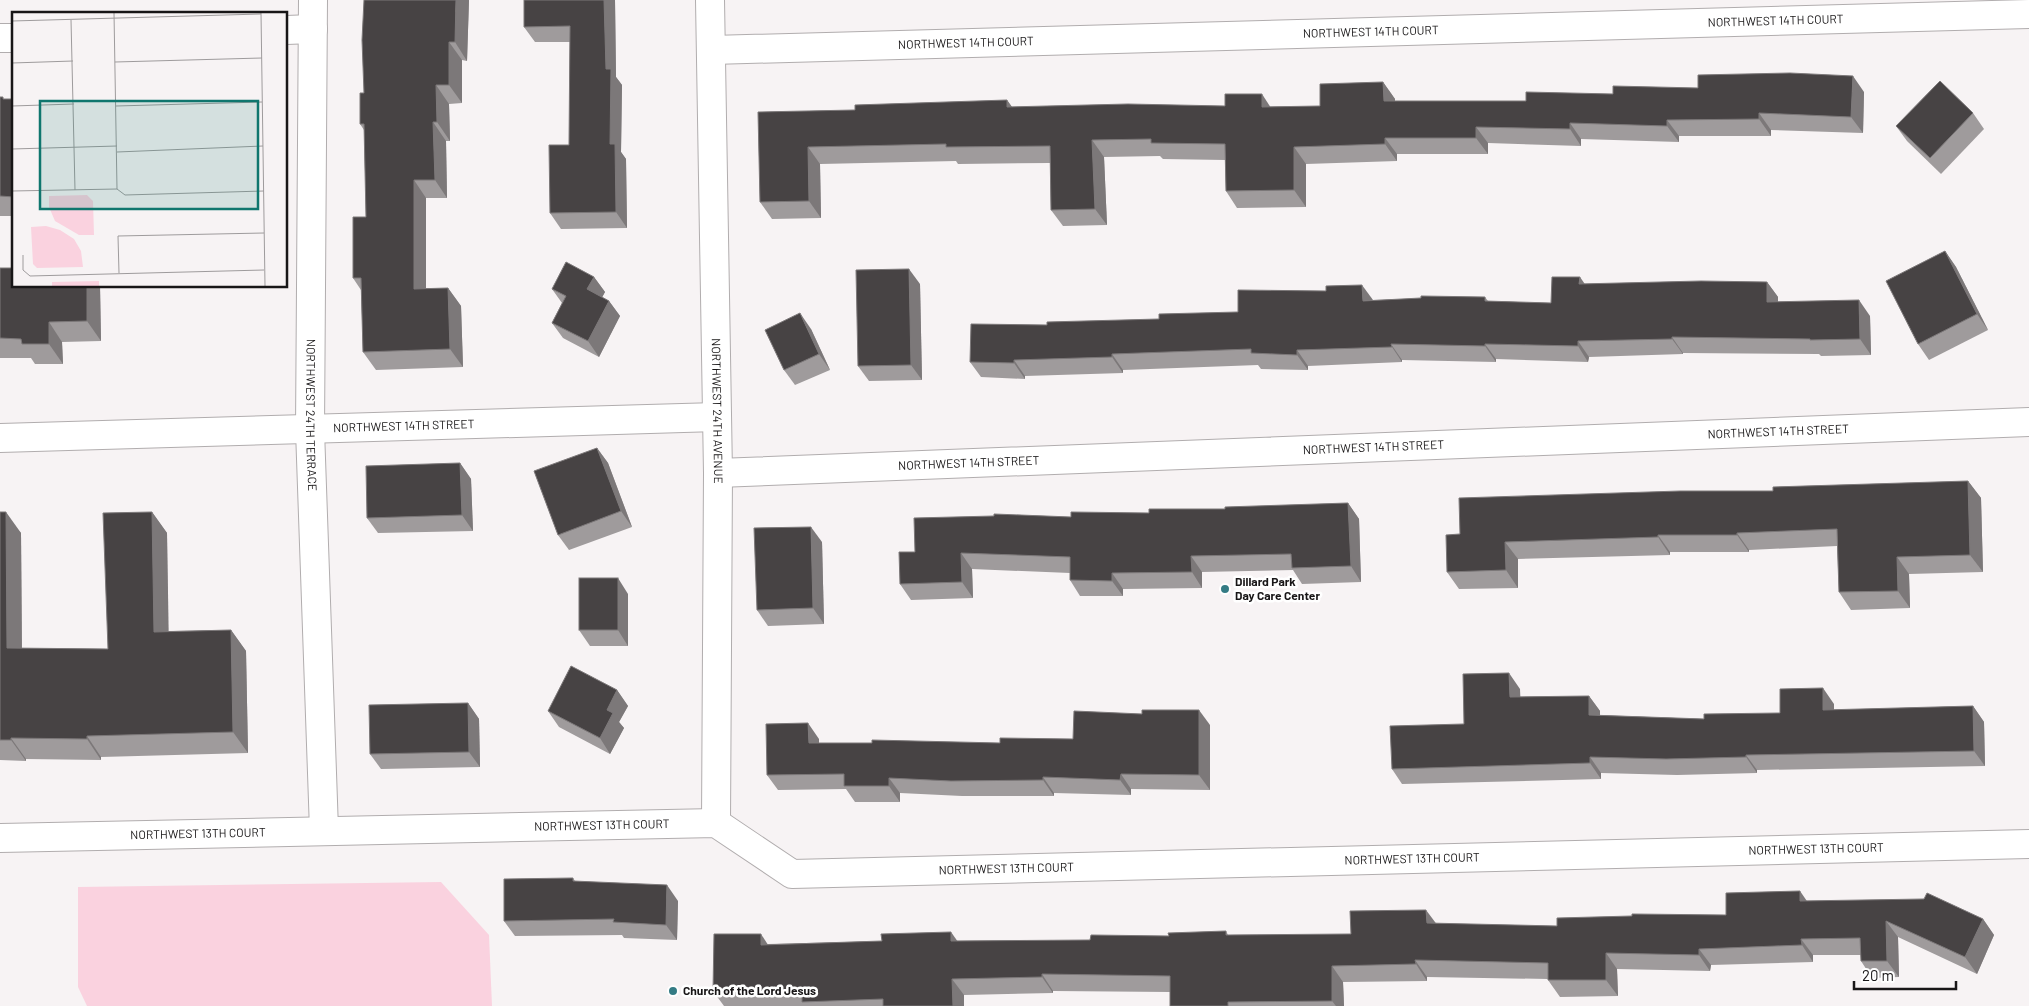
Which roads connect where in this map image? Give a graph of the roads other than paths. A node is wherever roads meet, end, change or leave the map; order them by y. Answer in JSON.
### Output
{"nodes":[{"id":1,"x":313,"y":0,"type":"edge"},
{"id":2,"x":710,"y":0,"type":"edge"},
{"id":3,"x":2029,"y":14,"type":"edge"},
{"id":4,"x":313,"y":29,"type":"junction"},
{"id":5,"x":288,"y":30,"type":"edge"},
{"id":6,"x":712,"y":50,"type":"junction"},
{"id":7,"x":717,"y":417,"type":"junction"},
{"id":8,"x":2029,"y":422,"type":"edge"},
{"id":9,"x":310,"y":430,"type":"junction"},
{"id":10,"x":0,"y":438,"type":"edge"},
{"id":11,"x":718,"y":474,"type":"junction"},
{"id":12,"x":716,"y":823,"type":"junction"},
{"id":13,"x":324,"y":830,"type":"junction"},
{"id":14,"x":0,"y":838,"type":"edge"},
{"id":15,"x":2029,"y":844,"type":"edge"}],
"edges":[{"from":1,"to":4,"type":"street","name":"NORTHWEST 24TH TERRACE"},
{"from":2,"to":6,"type":"street","name":"NORTHWEST 24TH AVENUE"},
{"from":3,"to":6,"type":"street","name":"NORTHWEST 14TH COURT"},
{"from":4,"to":5,"type":"street"},
{"from":4,"to":9,"type":"street","name":"NORTHWEST 24TH TERRACE"},
{"from":6,"to":7,"type":"street","name":"NORTHWEST 24TH AVENUE"},
{"from":7,"to":9,"type":"street","name":"NORTHWEST 14TH STREET"},
{"from":7,"to":11,"type":"street","name":"NORTHWEST 24TH AVENUE"},
{"from":8,"to":11,"type":"street","name":"NORTHWEST 14TH STREET"},
{"from":9,"to":10,"type":"street","name":"NORTHWEST 14TH STREET"},
{"from":9,"to":13,"type":"street","name":"NORTHWEST 24TH TERRACE"},
{"from":11,"to":12,"type":"street","name":"NORTHWEST 24TH AVENUE"},
{"from":12,"to":13,"type":"street","name":"NORTHWEST 13TH COURT"},
{"from":12,"to":15,"type":"street","name":"NORTHWEST 13TH COURT"},
{"from":13,"to":14,"type":"street","name":"NORTHWEST 13TH COURT"}]}
